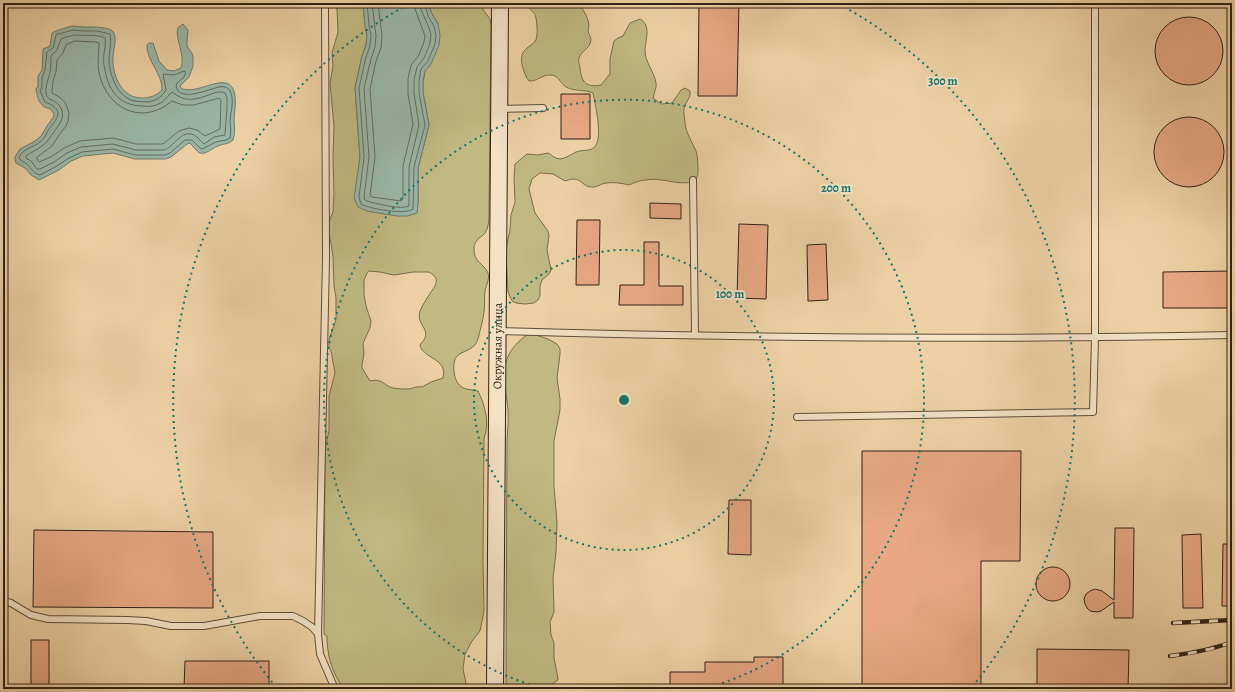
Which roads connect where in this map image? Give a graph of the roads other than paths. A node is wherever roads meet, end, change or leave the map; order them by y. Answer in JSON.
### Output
{"nodes":[{"id":1,"x":325,"y":3,"type":"edge"},
{"id":2,"x":500,"y":3,"type":"edge"},
{"id":3,"x":1095,"y":3,"type":"edge"},
{"id":4,"x":543,"y":108,"type":"dead end"},
{"id":5,"x":499,"y":109,"type":"junction"},
{"id":6,"x":693,"y":180,"type":"dead end"},
{"id":7,"x":498,"y":331,"type":"junction"},
{"id":8,"x":695,"y":335,"type":"junction"},
{"id":9,"x":1232,"y":335,"type":"edge"},
{"id":10,"x":1096,"y":338,"type":"junction"},
{"id":11,"x":798,"y":417,"type":"dead end"},
{"id":12,"x":3,"y":601,"type":"edge"},
{"id":13,"x":318,"y":634,"type":"junction"},
{"id":14,"x":334,"y":689,"type":"edge"},
{"id":15,"x":495,"y":689,"type":"edge"}],
"edges":[{"from":1,"to":13,"type":"lane"},
{"from":2,"to":5,"type":"main road","name":"Окружная улица"},
{"from":3,"to":10,"type":"lane"},
{"from":4,"to":5,"type":"lane"},
{"from":5,"to":7,"type":"main road","name":"Окружная улица"},
{"from":6,"to":8,"type":"lane"},
{"from":7,"to":8,"type":"lane"},
{"from":7,"to":15,"type":"main road","name":"Окружная улица"},
{"from":8,"to":10,"type":"lane"},
{"from":9,"to":10,"type":"lane"},
{"from":10,"to":11,"type":"lane"},
{"from":12,"to":13,"type":"lane"},
{"from":13,"to":14,"type":"lane"}]}
